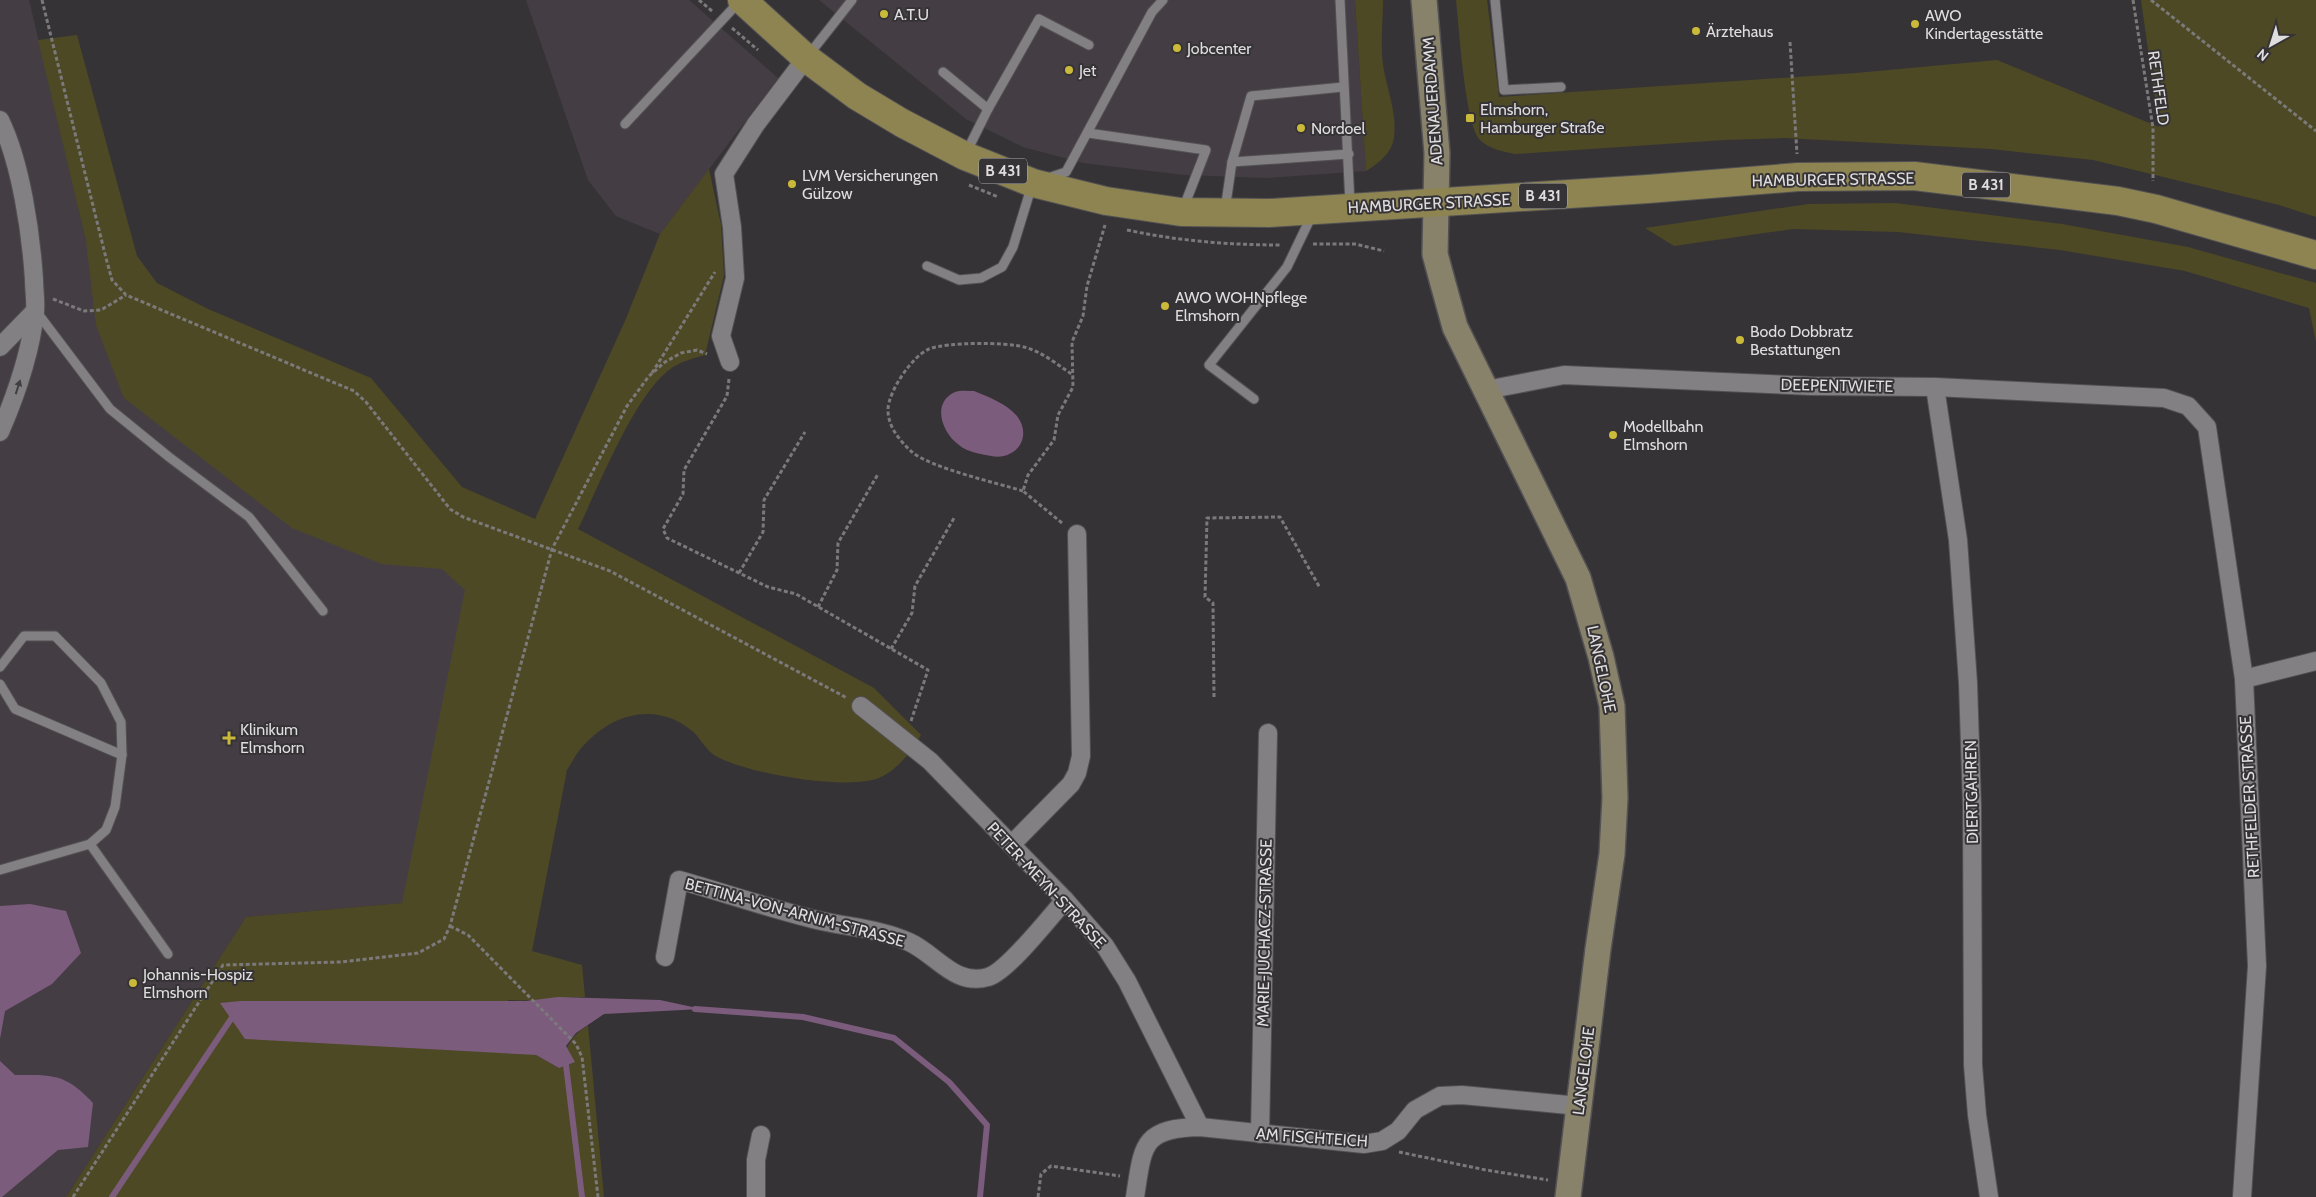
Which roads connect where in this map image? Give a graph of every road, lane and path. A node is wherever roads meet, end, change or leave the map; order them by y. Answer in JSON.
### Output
{"nodes":[{"id":1,"x":42,"y":0,"type":"edge"},
{"id":2,"x":742,"y":0,"type":"edge"},
{"id":3,"x":852,"y":0,"type":"edge"},
{"id":4,"x":1163,"y":0,"type":"edge"},
{"id":5,"x":1340,"y":0,"type":"edge"},
{"id":6,"x":1424,"y":0,"type":"edge"},
{"id":7,"x":1495,"y":0,"type":"edge"},
{"id":8,"x":2133,"y":0,"type":"edge"},
{"id":9,"x":2152,"y":0,"type":"edge"},
{"id":10,"x":1790,"y":42,"type":"dead end"},
{"id":11,"x":1089,"y":45,"type":"dead end"},
{"id":12,"x":806,"y":58,"type":"junction"},
{"id":13,"x":943,"y":72,"type":"dead end"},
{"id":14,"x":1343,"y":87,"type":"junction"},
{"id":15,"x":1561,"y":87,"type":"dead end"},
{"id":16,"x":988,"y":109,"type":"junction"},
{"id":17,"x":0,"y":120,"type":"edge"},
{"id":18,"x":625,"y":124,"type":"dead end"},
{"id":19,"x":2316,"y":131,"type":"edge"},
{"id":20,"x":1088,"y":133,"type":"junction"},
{"id":21,"x":1348,"y":154,"type":"junction"},
{"id":22,"x":965,"y":156,"type":"junction"},
{"id":23,"x":1232,"y":162,"type":"junction"},
{"id":24,"x":1798,"y":177,"type":"junction"},
{"id":25,"x":2153,"y":181,"type":"dead end"},
{"id":26,"x":1033,"y":183,"type":"junction"},
{"id":27,"x":1437,"y":202,"type":"junction"},
{"id":28,"x":1350,"y":208,"type":"junction"},
{"id":29,"x":1314,"y":210,"type":"junction"},
{"id":30,"x":1181,"y":212,"type":"junction"},
{"id":31,"x":1225,"y":214,"type":"junction"},
{"id":32,"x":1105,"y":226,"type":"dead end"},
{"id":33,"x":733,"y":244,"type":"junction"},
{"id":34,"x":2316,"y":255,"type":"edge"},
{"id":35,"x":927,"y":266,"type":"dead end"},
{"id":36,"x":126,"y":295,"type":"junction"},
{"id":37,"x":35,"y":304,"type":"junction"},
{"id":38,"x":0,"y":347,"type":"edge"},
{"id":39,"x":730,"y":362,"type":"junction"},
{"id":40,"x":1073,"y":375,"type":"junction"},
{"id":41,"x":650,"y":376,"type":"junction"},
{"id":42,"x":1935,"y":387,"type":"junction"},
{"id":43,"x":1486,"y":390,"type":"junction"},
{"id":44,"x":1254,"y":399,"type":"dead end"},
{"id":45,"x":2188,"y":406,"type":"joint"},
{"id":46,"x":0,"y":432,"type":"edge"},
{"id":47,"x":805,"y":432,"type":"dead end"},
{"id":48,"x":878,"y":474,"type":"dead end"},
{"id":49,"x":1023,"y":491,"type":"junction"},
{"id":50,"x":954,"y":518,"type":"dead end"},
{"id":51,"x":1077,"y":534,"type":"joint"},
{"id":52,"x":552,"y":549,"type":"junction"},
{"id":53,"x":739,"y":572,"type":"junction"},
{"id":54,"x":1320,"y":588,"type":"dead end"},
{"id":55,"x":818,"y":607,"type":"junction"},
{"id":56,"x":323,"y":611,"type":"dead end"},
{"id":57,"x":890,"y":649,"type":"junction"},
{"id":58,"x":2316,"y":661,"type":"edge"},
{"id":59,"x":0,"y":667,"type":"edge"},
{"id":60,"x":2244,"y":679,"type":"junction"},
{"id":61,"x":0,"y":684,"type":"edge"},
{"id":62,"x":1214,"y":697,"type":"dead end"},
{"id":63,"x":861,"y":706,"type":"joint"},
{"id":64,"x":1268,"y":733,"type":"dead end"},
{"id":65,"x":905,"y":740,"type":"junction"},
{"id":66,"x":122,"y":755,"type":"junction"},
{"id":67,"x":90,"y":844,"type":"junction"},
{"id":68,"x":1012,"y":844,"type":"junction"},
{"id":69,"x":0,"y":870,"type":"edge"},
{"id":70,"x":1065,"y":900,"type":"junction"},
{"id":71,"x":450,"y":926,"type":"junction"},
{"id":72,"x":168,"y":954,"type":"dead end"},
{"id":73,"x":665,"y":957,"type":"dead end"},
{"id":74,"x":1579,"y":1106,"type":"junction"},
{"id":75,"x":1200,"y":1127,"type":"junction"},
{"id":76,"x":1260,"y":1134,"type":"junction"},
{"id":77,"x":761,"y":1135,"type":"dead end"},
{"id":78,"x":1364,"y":1144,"type":"junction"},
{"id":79,"x":1138,"y":1178,"type":"junction"},
{"id":80,"x":1569,"y":1190,"type":"edge"},
{"id":81,"x":73,"y":1197,"type":"edge"},
{"id":82,"x":598,"y":1197,"type":"edge"},
{"id":83,"x":756,"y":1197,"type":"edge"},
{"id":84,"x":1038,"y":1197,"type":"edge"},
{"id":85,"x":1135,"y":1197,"type":"edge"},
{"id":86,"x":1989,"y":1197,"type":"edge"},
{"id":87,"x":2242,"y":1197,"type":"edge"}],
"edges":[{"from":1,"to":36,"type":"path"},
{"from":2,"to":12,"type":"main road","name":"HAMBURGER STRASSE","number":"B 431"},
{"from":2,"to":18,"type":"lane"},
{"from":3,"to":12,"type":"lane"},
{"from":4,"to":20,"type":"lane"},
{"from":5,"to":14,"type":"lane"},
{"from":6,"to":27,"type":"street","name":"ADENAUERDAMM"},
{"from":7,"to":15,"type":"lane"},
{"from":8,"to":25,"type":"path","name":"RETHFELD"},
{"from":9,"to":19,"type":"path"},
{"from":10,"to":24,"type":"path"},
{"from":11,"to":16,"type":"lane"},
{"from":12,"to":22,"type":"main road","name":"HAMBURGER STRASSE","number":"B 431"},
{"from":12,"to":33,"type":"street"},
{"from":13,"to":16,"type":"lane"},
{"from":14,"to":21,"type":"lane"},
{"from":14,"to":23,"type":"lane"},
{"from":16,"to":22,"type":"lane"},
{"from":17,"to":37,"type":"street"},
{"from":20,"to":26,"type":"lane"},
{"from":20,"to":30,"type":"lane"},
{"from":21,"to":23,"type":"lane"},
{"from":21,"to":28,"type":"lane"},
{"from":22,"to":26,"type":"main road","name":"HAMBURGER STRASSE","number":"B 431"},
{"from":23,"to":31,"type":"lane"},
{"from":24,"to":27,"type":"main road","name":"HAMBURGER STRASSE","number":"B 431"},
{"from":24,"to":34,"type":"main road","name":"HAMBURGER STRASSE","number":"B 431"},
{"from":26,"to":30,"type":"main road","name":"HAMBURGER STRASSE","number":"B 431"},
{"from":26,"to":35,"type":"lane"},
{"from":27,"to":28,"type":"main road","name":"HAMBURGER STRASSE","number":"B 431"},
{"from":27,"to":43,"type":"street","name":"LANGELOHE"},
{"from":28,"to":29,"type":"main road","name":"HAMBURGER STRASSE","number":"B 431"},
{"from":29,"to":31,"type":"main road","name":"HAMBURGER STRASSE","number":"B 431"},
{"from":29,"to":44,"type":"lane"},
{"from":30,"to":31,"type":"main road","name":"HAMBURGER STRASSE","number":"B 431"},
{"from":32,"to":40,"type":"path"},
{"from":33,"to":39,"type":"street"},
{"from":33,"to":41,"type":"path"},
{"from":36,"to":37,"type":"path"},
{"from":36,"to":52,"type":"path"},
{"from":37,"to":38,"type":"street"},
{"from":46,"to":37,"type":"street","one_way":true},
{"from":37,"to":56,"type":"lane"},
{"from":39,"to":41,"type":"path"},
{"from":39,"to":53,"type":"path"},
{"from":40,"to":49,"type":"path"},
{"from":40,"to":49,"type":"path"},
{"from":41,"to":52,"type":"path"},
{"from":42,"to":43,"type":"street","name":"DEEPENTWIETE"},
{"from":42,"to":45,"type":"street","name":"DEEPENTWIETE"},
{"from":42,"to":86,"type":"street","name":"DIERTGAHREN"},
{"from":43,"to":74,"type":"street","name":"LANGELOHE"},
{"from":45,"to":60,"type":"street","name":"RETHFELDER STRASSE"},
{"from":47,"to":53,"type":"path"},
{"from":48,"to":55,"type":"path"},
{"from":49,"to":51,"type":"path"},
{"from":50,"to":57,"type":"path"},
{"from":51,"to":68,"type":"street"},
{"from":52,"to":63,"type":"path"},
{"from":52,"to":71,"type":"path"},
{"from":53,"to":55,"type":"path"},
{"from":54,"to":62,"type":"path"},
{"from":55,"to":57,"type":"path"},
{"from":57,"to":65,"type":"path"},
{"from":58,"to":60,"type":"street"},
{"from":59,"to":66,"type":"lane"},
{"from":60,"to":87,"type":"street","name":"RETHFELDER STRASSE"},
{"from":61,"to":66,"type":"lane"},
{"from":63,"to":65,"type":"street","name":"PETER-MEYN-STRASSE"},
{"from":64,"to":76,"type":"street","name":"MARIE-JUCHACZ-STRASSE"},
{"from":65,"to":68,"type":"street","name":"PETER-MEYN-STRASSE"},
{"from":66,"to":67,"type":"lane"},
{"from":67,"to":69,"type":"lane"},
{"from":67,"to":72,"type":"lane"},
{"from":68,"to":70,"type":"street","name":"PETER-MEYN-STRASSE"},
{"from":70,"to":73,"type":"street","name":"BETTINA-VON-ARNIM-STRASSE"},
{"from":70,"to":75,"type":"street","name":"PETER-MEYN-STRASSE"},
{"from":71,"to":81,"type":"path"},
{"from":71,"to":82,"type":"path"},
{"from":74,"to":78,"type":"street","name":"AM FISCHTEICH"},
{"from":74,"to":80,"type":"street","name":"LANGELOHE"},
{"from":75,"to":76,"type":"street","name":"AM FISCHTEICH"},
{"from":75,"to":79,"type":"street","name":"AM FISCHTEICH"},
{"from":76,"to":78,"type":"street","name":"AM FISCHTEICH"},
{"from":77,"to":83,"type":"street"},
{"from":78,"to":80,"type":"path"},
{"from":79,"to":84,"type":"path"},
{"from":79,"to":85,"type":"street","name":"AM FISCHTEICH"}]}
